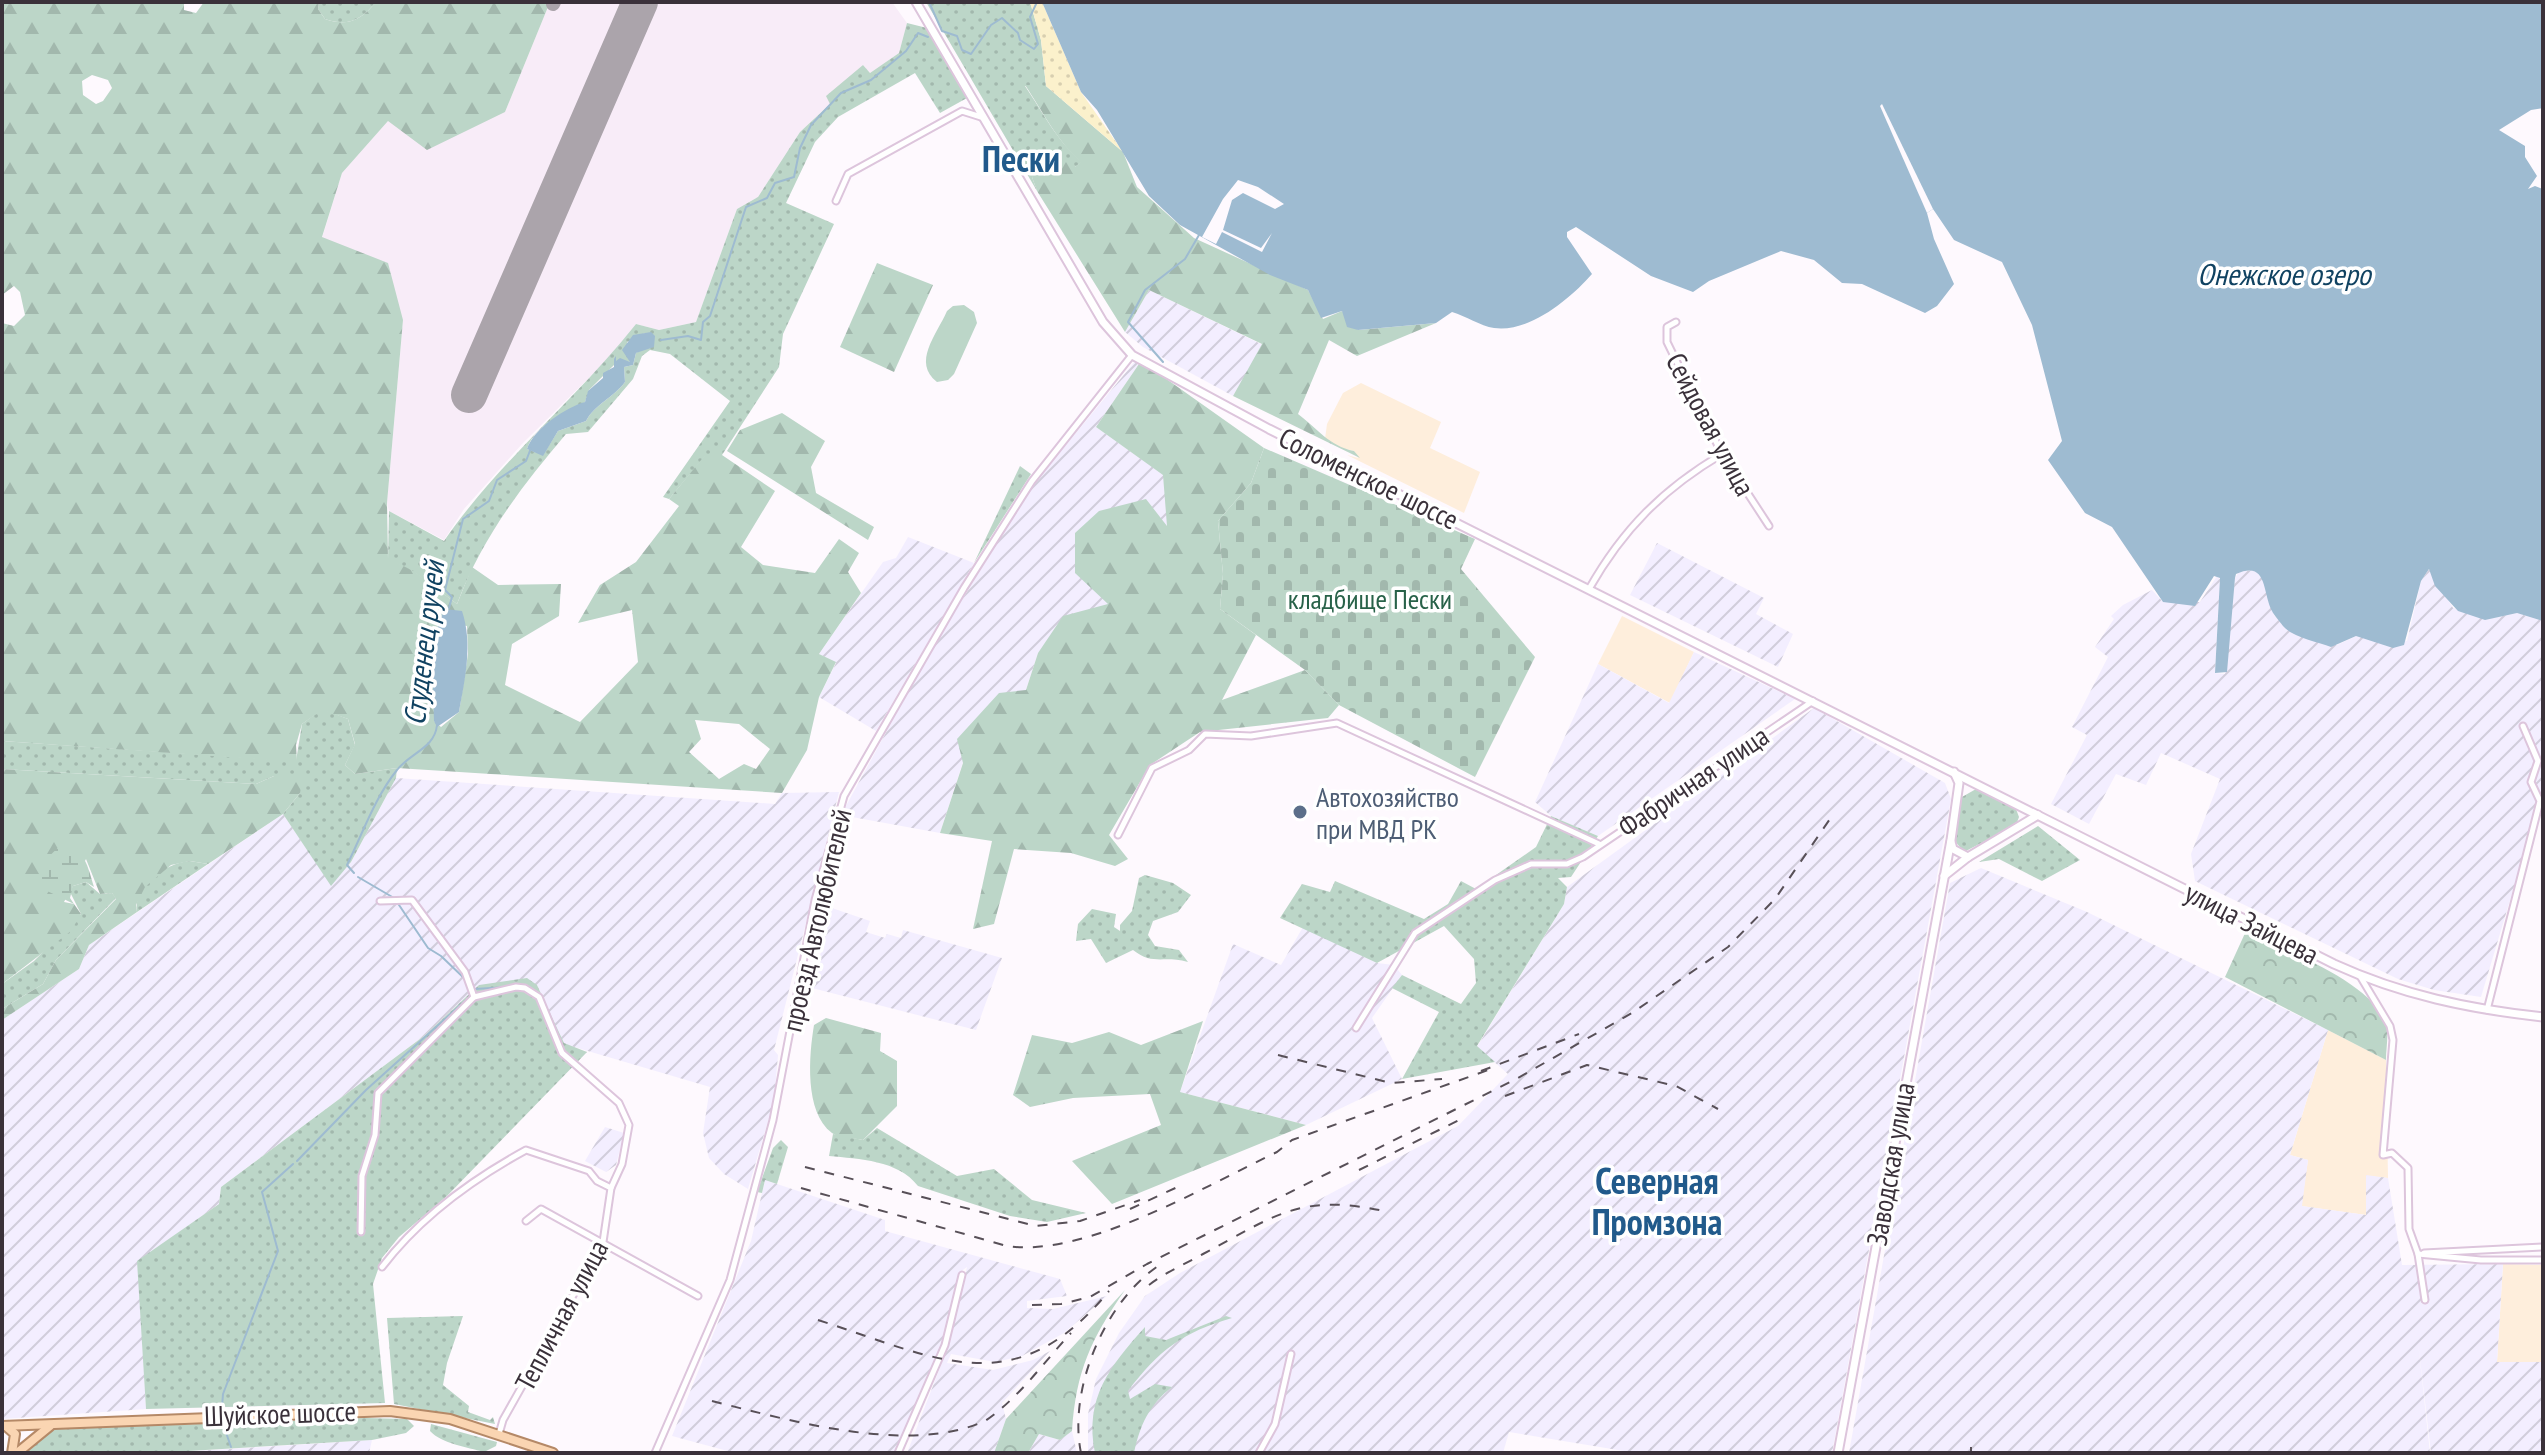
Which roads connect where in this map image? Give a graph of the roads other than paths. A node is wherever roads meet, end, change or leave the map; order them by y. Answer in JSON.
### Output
{"nodes":[{"id":1,"x":916,"y":2,"type":"edge"},
{"id":2,"x":981,"y":117,"type":"junction"},
{"id":3,"x":836,"y":201,"type":"dead end"},
{"id":4,"x":1676,"y":322,"type":"dead end"},
{"id":5,"x":1132,"y":355,"type":"junction"},
{"id":6,"x":1722,"y":454,"type":"junction"},
{"id":7,"x":1769,"y":526,"type":"dead end"},
{"id":8,"x":1589,"y":589,"type":"junction"},
{"id":9,"x":1814,"y":701,"type":"junction"},
{"id":10,"x":2523,"y":726,"type":"dead end"},
{"id":11,"x":1954,"y":772,"type":"junction"},
{"id":12,"x":1977,"y":784,"type":"junction"},
{"id":13,"x":1958,"y":792,"type":"junction"},
{"id":14,"x":2020,"y":806,"type":"junction"},
{"id":15,"x":2038,"y":815,"type":"junction"},
{"id":16,"x":2019,"y":827,"type":"junction"},
{"id":17,"x":1118,"y":835,"type":"dead end"},
{"id":18,"x":1951,"y":840,"type":"junction"},
{"id":19,"x":1599,"y":844,"type":"junction"},
{"id":20,"x":1968,"y":857,"type":"junction"},
{"id":21,"x":1944,"y":876,"type":"junction"},
{"id":22,"x":380,"y":901,"type":"dead end"},
{"id":23,"x":2360,"y":976,"type":"junction"},
{"id":24,"x":474,"y":997,"type":"junction"},
{"id":25,"x":2487,"y":1011,"type":"junction"},
{"id":26,"x":2543,"y":1017,"type":"edge"},
{"id":27,"x":1356,"y":1028,"type":"dead end"},
{"id":28,"x":611,"y":1188,"type":"junction"},
{"id":29,"x":526,"y":1221,"type":"dead end"},
{"id":30,"x":361,"y":1232,"type":"dead end"},
{"id":31,"x":603,"y":1242,"type":"junction"},
{"id":32,"x":2483,"y":1247,"type":"junction"},
{"id":33,"x":2543,"y":1247,"type":"edge"},
{"id":34,"x":2418,"y":1254,"type":"junction"},
{"id":35,"x":2481,"y":1260,"type":"junction"},
{"id":36,"x":2543,"y":1260,"type":"edge"},
{"id":37,"x":382,"y":1267,"type":"dead end"},
{"id":38,"x":962,"y":1275,"type":"dead end"},
{"id":39,"x":698,"y":1296,"type":"dead end"},
{"id":40,"x":2425,"y":1300,"type":"dead end"},
{"id":41,"x":1291,"y":1354,"type":"dead end"},
{"id":42,"x":54,"y":1424,"type":"junction"},
{"id":43,"x":3,"y":1427,"type":"edge"},
{"id":44,"x":499,"y":1434,"type":"junction"},
{"id":45,"x":14,"y":1453,"type":"edge"},
{"id":46,"x":553,"y":1453,"type":"edge"},
{"id":47,"x":655,"y":1453,"type":"edge"},
{"id":48,"x":898,"y":1453,"type":"edge"},
{"id":49,"x":1259,"y":1453,"type":"edge"},
{"id":50,"x":1838,"y":1453,"type":"edge"}],
"edges":[{"from":1,"to":2,"type":"main road","name":"Соломенское шоссе"},
{"from":2,"to":3,"type":"street"},
{"from":2,"to":5,"type":"main road","name":"Соломенское шоссе"},
{"from":4,"to":6,"type":"street","name":"Сейдовая улица"},
{"from":5,"to":8,"type":"main road","name":"Соломенское шоссе"},
{"from":5,"to":47,"type":"street","name":"проезд Автолюбителей"},
{"from":6,"to":7,"type":"street","name":"Сейдовая улица"},
{"from":6,"to":8,"type":"street"},
{"from":8,"to":9,"type":"main road","name":"Соломенское шоссе"},
{"from":9,"to":11,"type":"main road","name":"Соломенское шоссе"},
{"from":9,"to":19,"type":"street","name":"Фабричная улица"},
{"from":10,"to":25,"type":"street"},
{"from":11,"to":12,"type":"main road","name":"Соломенское шоссе"},
{"from":11,"to":13,"type":"main road","name":"Заводская улица"},
{"from":12,"to":13,"type":"main road"},
{"from":12,"to":14,"type":"main road","name":"улица Зайцева"},
{"from":13,"to":18,"type":"main road","name":"Заводская улица"},
{"from":14,"to":15,"type":"main road","name":"улица Зайцева"},
{"from":14,"to":16,"type":"main road"},
{"from":15,"to":16,"type":"main road"},
{"from":15,"to":23,"type":"main road","name":"улица Зайцева"},
{"from":16,"to":20,"type":"main road"},
{"from":17,"to":19,"type":"street","name":"Фабричная улица"},
{"from":18,"to":20,"type":"main road"},
{"from":18,"to":21,"type":"main road","name":"Заводская улица"},
{"from":19,"to":27,"type":"street"},
{"from":20,"to":21,"type":"main road"},
{"from":21,"to":50,"type":"main road","name":"Заводская улица"},
{"from":22,"to":24,"type":"street"},
{"from":23,"to":25,"type":"main road","name":"улица Зайцева"},
{"from":23,"to":34,"type":"street"},
{"from":24,"to":28,"type":"street","name":"Тепличная улица"},
{"from":24,"to":30,"type":"street"},
{"from":25,"to":26,"type":"main road","name":"улица Зайцева"},
{"from":28,"to":31,"type":"street","name":"Тепличная улица"},
{"from":28,"to":37,"type":"street"},
{"from":29,"to":31,"type":"street"},
{"from":31,"to":39,"type":"street"},
{"from":31,"to":44,"type":"street","name":"Тепличная улица"},
{"from":32,"to":33,"type":"street"},
{"from":32,"to":34,"type":"street"},
{"from":32,"to":35,"type":"street"},
{"from":34,"to":35,"type":"street"},
{"from":34,"to":40,"type":"street"},
{"from":35,"to":36,"type":"street"},
{"from":38,"to":48,"type":"street"},
{"from":41,"to":49,"type":"street"},
{"from":42,"to":43,"type":"main road","name":"Шуйское шоссе"},
{"from":42,"to":44,"type":"main road","name":"Шуйское шоссе"},
{"from":42,"to":45,"type":"main road"},
{"from":43,"to":45,"type":"main road"},
{"from":44,"to":46,"type":"main road","name":"Шуйское шоссе"}]}
